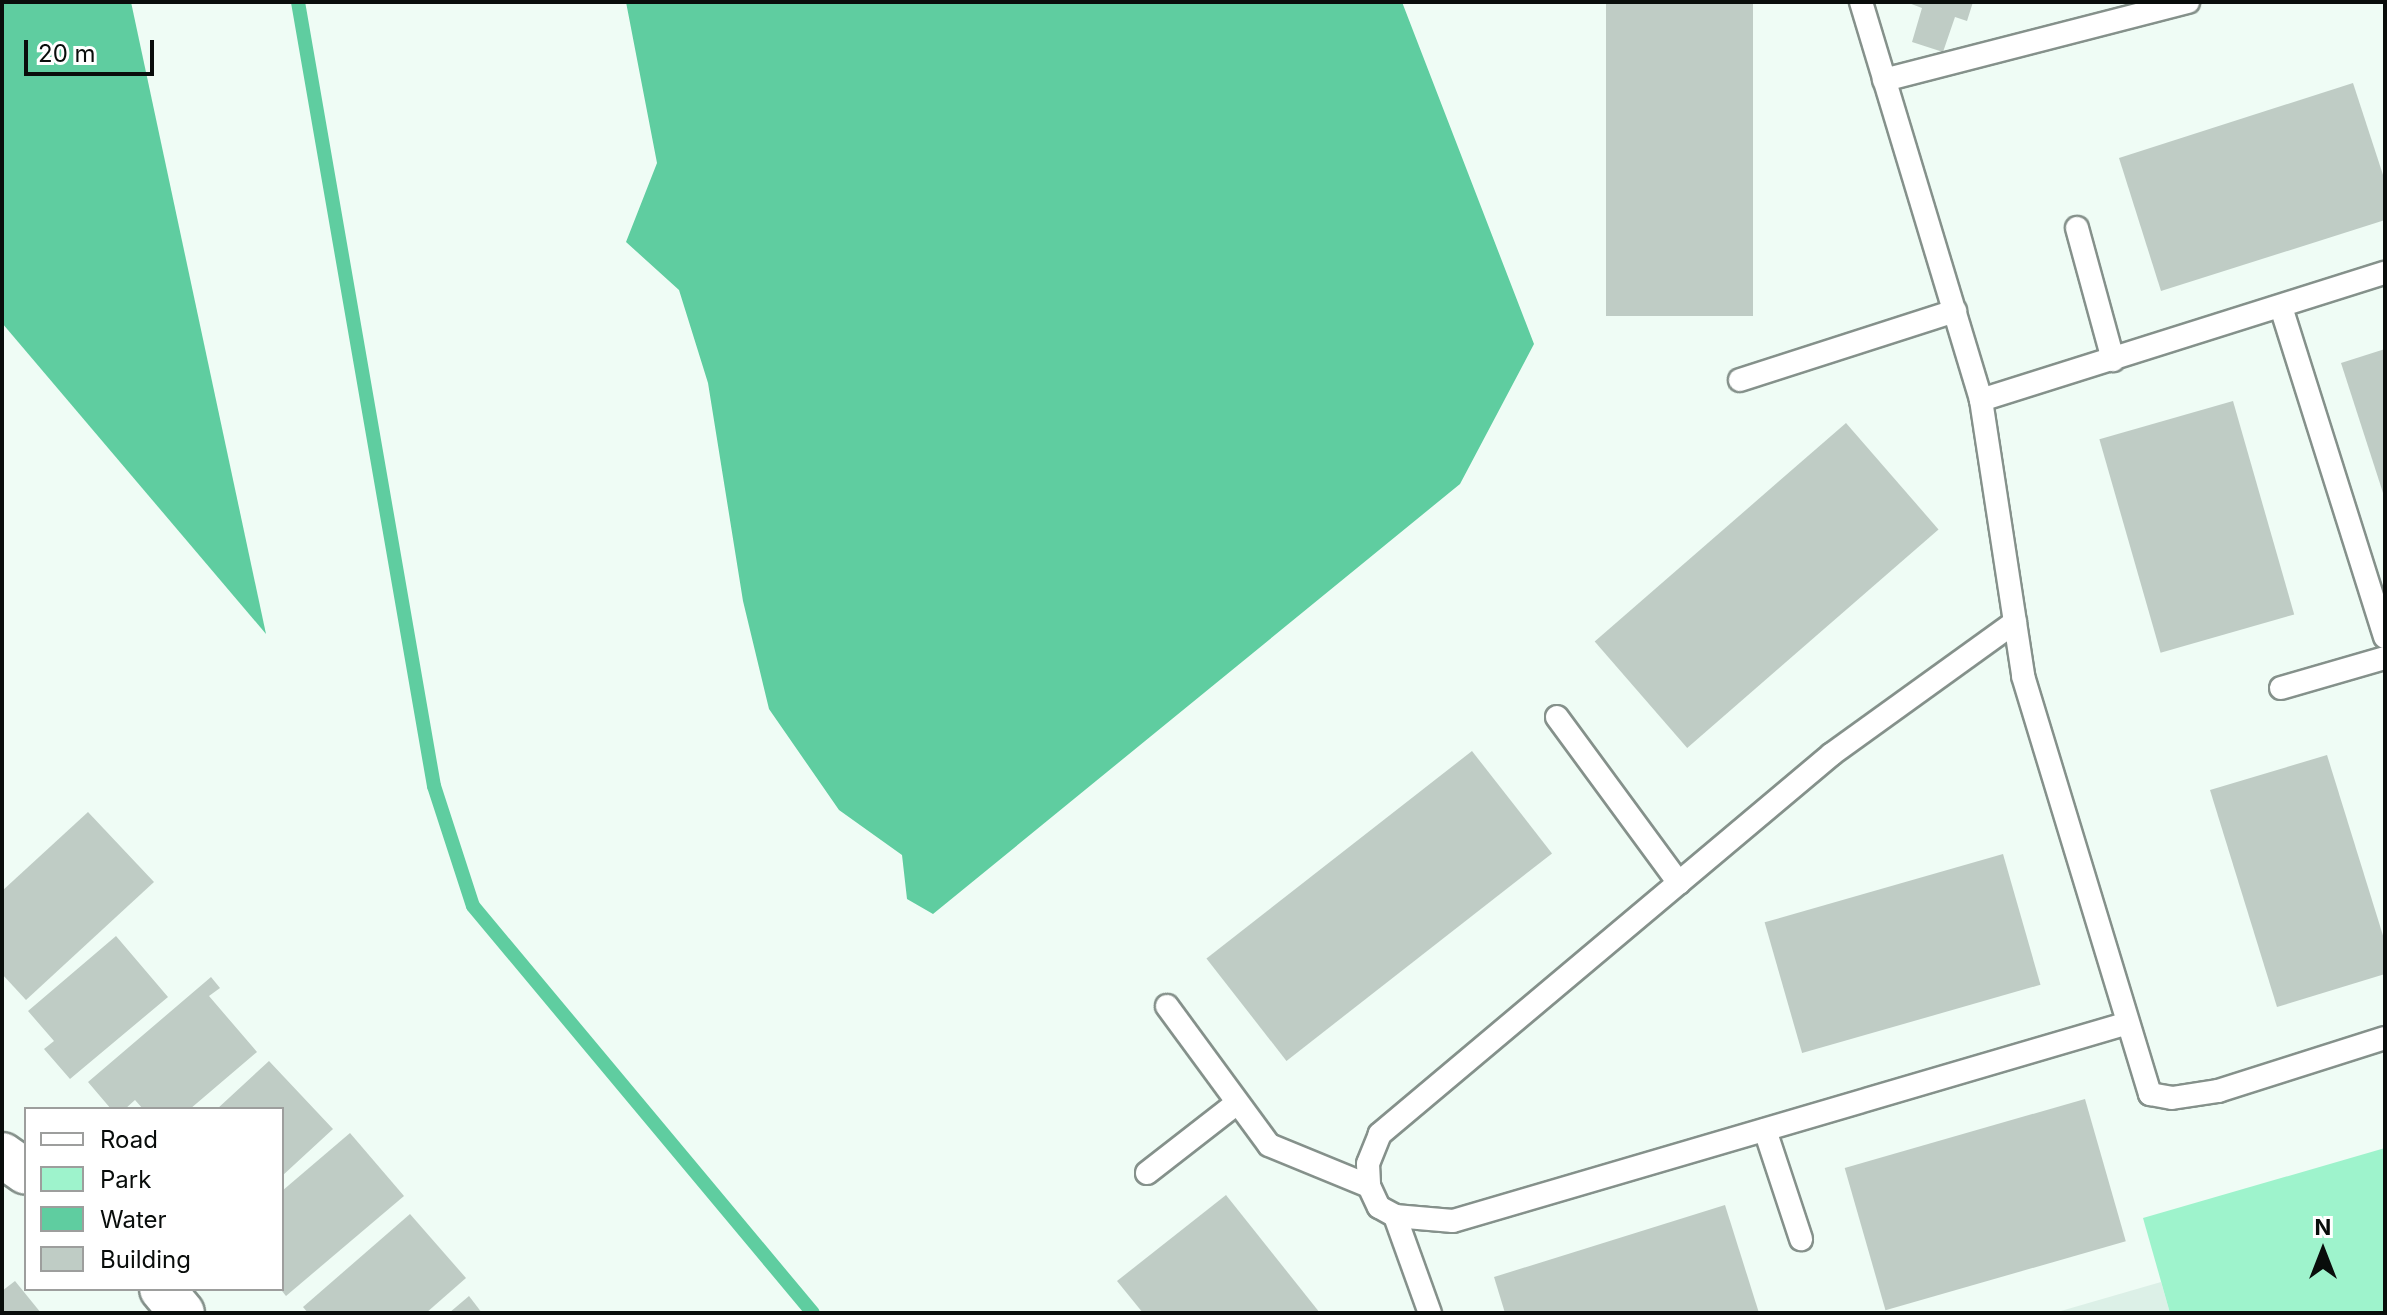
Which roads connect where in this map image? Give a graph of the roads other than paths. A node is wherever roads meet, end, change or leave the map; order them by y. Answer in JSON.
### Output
{"nodes":[{"id":1,"x":1861,"y":2,"type":"edge"},
{"id":2,"x":2188,"y":2,"type":"edge"},
{"id":3,"x":1884,"y":80,"type":"junction"},
{"id":4,"x":2077,"y":228,"type":"dead end"},
{"id":5,"x":2385,"y":273,"type":"edge"},
{"id":6,"x":2281,"y":307,"type":"junction"},
{"id":7,"x":1955,"y":311,"type":"junction"},
{"id":8,"x":2113,"y":360,"type":"junction"},
{"id":9,"x":1740,"y":380,"type":"dead end"},
{"id":10,"x":1981,"y":400,"type":"junction"},
{"id":11,"x":2015,"y":622,"type":"junction"},
{"id":12,"x":2385,"y":637,"type":"edge"},
{"id":13,"x":2385,"y":658,"type":"edge"},
{"id":14,"x":2281,"y":688,"type":"dead end"},
{"id":15,"x":1557,"y":717,"type":"dead end"},
{"id":16,"x":1679,"y":883,"type":"junction"},
{"id":17,"x":1167,"y":1006,"type":"dead end"},
{"id":18,"x":2125,"y":1024,"type":"junction"},
{"id":19,"x":2385,"y":1038,"type":"edge"},
{"id":20,"x":1237,"y":1103,"type":"junction"},
{"id":21,"x":1765,"y":1130,"type":"junction"},
{"id":22,"x":2,"y":1155,"type":"edge"},
{"id":23,"x":24,"y":1171,"type":"edge"},
{"id":24,"x":1147,"y":1173,"type":"dead end"},
{"id":25,"x":1369,"y":1186,"type":"junction"},
{"id":26,"x":1395,"y":1216,"type":"junction"},
{"id":27,"x":1801,"y":1239,"type":"dead end"},
{"id":28,"x":164,"y":1291,"type":"edge"},
{"id":29,"x":182,"y":1313,"type":"edge"},
{"id":30,"x":1430,"y":1313,"type":"edge"}],
"edges":[{"from":1,"to":3,"type":"lane"},
{"from":2,"to":3,"type":"lane"},
{"from":3,"to":7,"type":"lane"},
{"from":4,"to":8,"type":"lane"},
{"from":5,"to":6,"type":"lane"},
{"from":6,"to":8,"type":"lane"},
{"from":6,"to":12,"type":"lane"},
{"from":7,"to":9,"type":"lane"},
{"from":7,"to":10,"type":"lane"},
{"from":8,"to":10,"type":"lane"},
{"from":10,"to":11,"type":"lane"},
{"from":11,"to":16,"type":"lane"},
{"from":11,"to":18,"type":"lane"},
{"from":13,"to":14,"type":"lane"},
{"from":15,"to":16,"type":"lane"},
{"from":16,"to":25,"type":"lane"},
{"from":17,"to":20,"type":"lane"},
{"from":18,"to":19,"type":"lane"},
{"from":18,"to":21,"type":"lane"},
{"from":20,"to":24,"type":"lane"},
{"from":20,"to":25,"type":"lane"},
{"from":21,"to":26,"type":"lane"},
{"from":21,"to":27,"type":"lane"},
{"from":22,"to":23,"type":"street"},
{"from":25,"to":26,"type":"lane"},
{"from":26,"to":30,"type":"lane"},
{"from":28,"to":29,"type":"street"}]}
